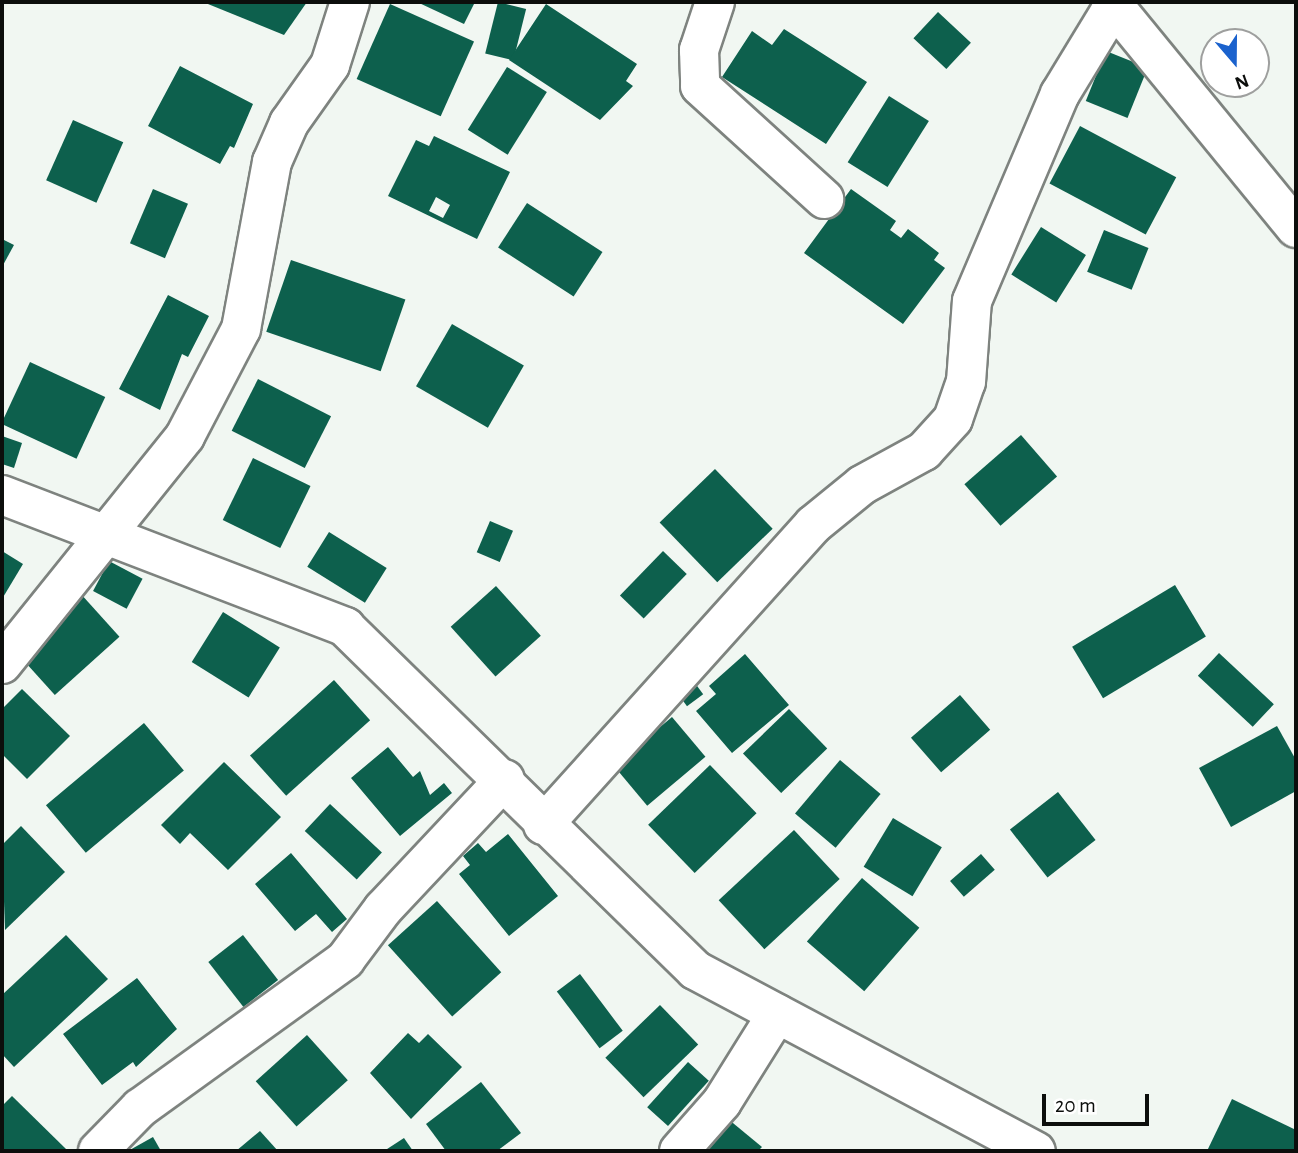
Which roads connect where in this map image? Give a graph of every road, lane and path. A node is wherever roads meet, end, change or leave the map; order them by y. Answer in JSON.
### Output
{"nodes":[{"id":1,"x":350,"y":2,"type":"edge"},
{"id":2,"x":715,"y":2,"type":"edge"},
{"id":3,"x":1114,"y":3,"type":"edge"},
{"id":4,"x":824,"y":199,"type":"dead end"},
{"id":5,"x":1296,"y":228,"type":"edge"},
{"id":6,"x":2,"y":495,"type":"edge"},
{"id":7,"x":100,"y":536,"type":"junction"},
{"id":8,"x":2,"y":664,"type":"edge"},
{"id":9,"x":505,"y":779,"type":"junction"},
{"id":10,"x":543,"y":825,"type":"junction"},
{"id":11,"x":776,"y":1014,"type":"junction"},
{"id":12,"x":98,"y":1151,"type":"edge"},
{"id":13,"x":679,"y":1151,"type":"edge"},
{"id":14,"x":1036,"y":1151,"type":"edge"}],
"edges":[{"from":1,"to":7,"type":"street"},
{"from":2,"to":4,"type":"street"},
{"from":3,"to":5,"type":"street"},
{"from":3,"to":10,"type":"street"},
{"from":6,"to":7,"type":"street"},
{"from":7,"to":8,"type":"street"},
{"from":7,"to":9,"type":"street"},
{"from":9,"to":10,"type":"street"},
{"from":9,"to":12,"type":"street"},
{"from":10,"to":11,"type":"street"},
{"from":11,"to":13,"type":"street"},
{"from":11,"to":14,"type":"street"}]}
